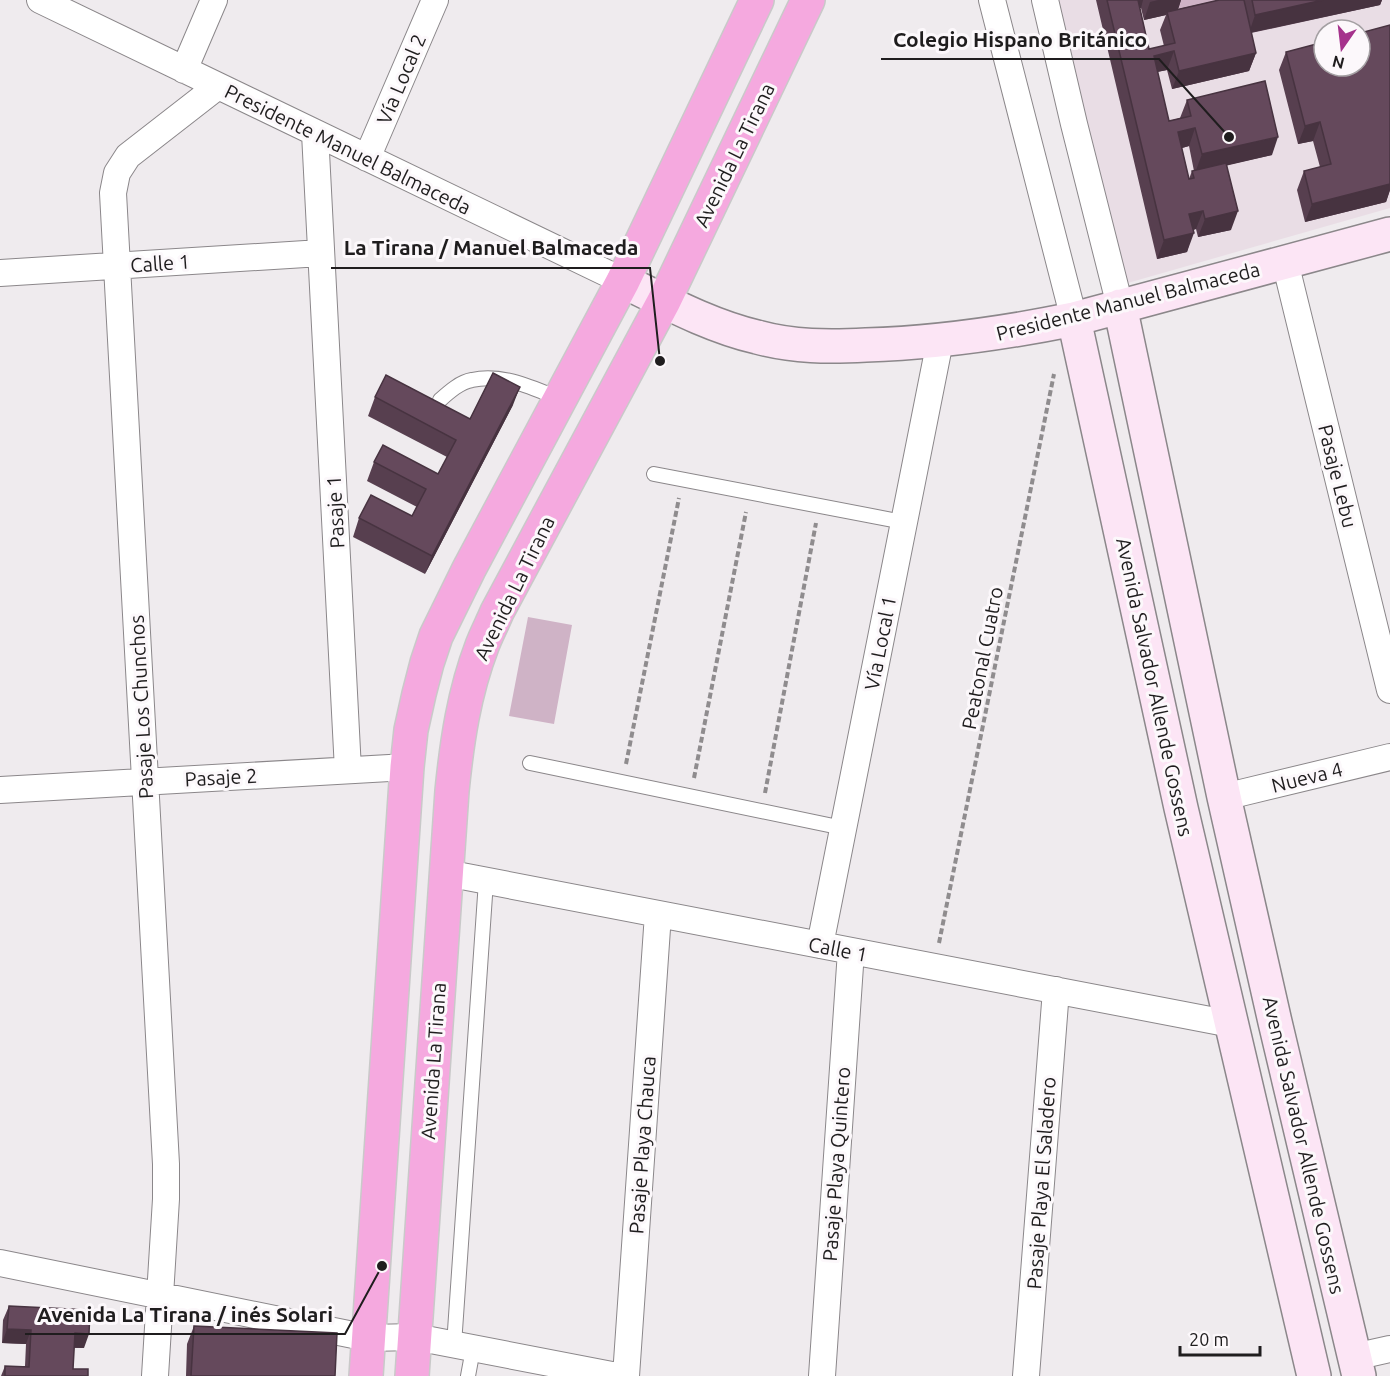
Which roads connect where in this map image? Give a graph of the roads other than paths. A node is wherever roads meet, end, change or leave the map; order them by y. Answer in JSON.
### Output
{"nodes":[{"id":1,"x":40,"y":0,"type":"edge"},
{"id":2,"x":214,"y":0,"type":"edge"},
{"id":3,"x":435,"y":0,"type":"edge"},
{"id":4,"x":758,"y":0,"type":"edge"},
{"id":5,"x":808,"y":0,"type":"edge"},
{"id":6,"x":992,"y":0,"type":"edge"},
{"id":7,"x":1045,"y":0,"type":"edge"},
{"id":8,"x":184,"y":70,"type":"junction"},
{"id":9,"x":218,"y":86,"type":"junction"},
{"id":10,"x":315,"y":133,"type":"junction"},
{"id":11,"x":367,"y":158,"type":"junction"},
{"id":12,"x":1390,"y":234,"type":"edge"},
{"id":13,"x":321,"y":253,"type":"junction"},
{"id":14,"x":1285,"y":262,"type":"junction"},
{"id":15,"x":117,"y":266,"type":"junction"},
{"id":16,"x":0,"y":273,"type":"edge"},
{"id":17,"x":622,"y":281,"type":"junction"},
{"id":18,"x":664,"y":300,"type":"junction"},
{"id":19,"x":1120,"y":306,"type":"junction"},
{"id":20,"x":1074,"y":319,"type":"junction"},
{"id":21,"x":940,"y":341,"type":"junction"},
{"id":22,"x":560,"y":399,"type":"junction"},
{"id":23,"x":440,"y":400,"type":"edge"},
{"id":24,"x":654,"y":474,"type":"dead end"},
{"id":25,"x":903,"y":522,"type":"junction"},
{"id":26,"x":1390,"y":690,"type":"edge"},
{"id":27,"x":1390,"y":758,"type":"edge"},
{"id":28,"x":530,"y":763,"type":"dead end"},
{"id":29,"x":407,"y":767,"type":"junction"},
{"id":30,"x":348,"y":770,"type":"junction"},
{"id":31,"x":145,"y":782,"type":"junction"},
{"id":32,"x":0,"y":790,"type":"edge"},
{"id":33,"x":1224,"y":797,"type":"junction"},
{"id":34,"x":843,"y":828,"type":"junction"},
{"id":35,"x":446,"y":873,"type":"junction"},
{"id":36,"x":486,"y":881,"type":"junction"},
{"id":37,"x":658,"y":914,"type":"junction"},
{"id":38,"x":820,"y":945,"type":"junction"},
{"id":39,"x":851,"y":951,"type":"junction"},
{"id":40,"x":1056,"y":990,"type":"junction"},
{"id":41,"x":1231,"y":1024,"type":"junction"},
{"id":42,"x":0,"y":1263,"type":"edge"},
{"id":43,"x":159,"y":1295,"type":"junction"},
{"id":44,"x":415,"y":1337,"type":"junction"},
{"id":45,"x":368,"y":1338,"type":"junction"},
{"id":46,"x":463,"y":1347,"type":"junction"},
{"id":47,"x":1390,"y":1348,"type":"edge"},
{"id":48,"x":1357,"y":1367,"type":"edge"},
{"id":49,"x":154,"y":1376,"type":"edge"},
{"id":50,"x":366,"y":1376,"type":"edge"},
{"id":51,"x":412,"y":1376,"type":"edge"},
{"id":52,"x":468,"y":1376,"type":"edge"},
{"id":53,"x":617,"y":1376,"type":"edge"},
{"id":54,"x":626,"y":1376,"type":"edge"},
{"id":55,"x":822,"y":1376,"type":"edge"},
{"id":56,"x":1026,"y":1376,"type":"edge"},
{"id":57,"x":1314,"y":1376,"type":"edge"}],
"edges":[{"from":1,"to":8,"type":"street","name":"Presidente Manuel Balmaceda"},
{"from":2,"to":8,"type":"street"},
{"from":3,"to":11,"type":"street","name":"Vía Local 2"},
{"from":4,"to":17,"type":"highway"},
{"from":5,"to":18,"type":"highway","name":"Avenida La Tirana"},
{"from":6,"to":20,"type":"street","name":"Avenida Salvador Allende Gossens"},
{"from":7,"to":19,"type":"street","name":"Avenida Salvador Allende Gossens"},
{"from":8,"to":9,"type":"street","name":"Presidente Manuel Balmaceda"},
{"from":9,"to":10,"type":"street","name":"Presidente Manuel Balmaceda"},
{"from":9,"to":15,"type":"street","name":"Pasaje Los Chunchos"},
{"from":10,"to":11,"type":"street","name":"Presidente Manuel Balmaceda"},
{"from":10,"to":13,"type":"street","name":"Pasaje 1"},
{"from":11,"to":17,"type":"street","name":"Presidente Manuel Balmaceda"},
{"from":12,"to":14,"type":"street","name":"Presidente Manuel Balmaceda"},
{"from":13,"to":15,"type":"street","name":"Calle 1"},
{"from":13,"to":30,"type":"street","name":"Pasaje 1"},
{"from":14,"to":19,"type":"street","name":"Presidente Manuel Balmaceda"},
{"from":14,"to":26,"type":"street","name":"Pasaje Lebu"},
{"from":15,"to":16,"type":"street","name":"Calle 1"},
{"from":15,"to":31,"type":"street","name":"Pasaje Los Chunchos"},
{"from":17,"to":18,"type":"street","name":"Presidente Manuel Balmaceda"},
{"from":17,"to":22,"type":"highway"},
{"from":18,"to":21,"type":"street","name":"Presidente Manuel Balmaceda"},
{"from":18,"to":35,"type":"highway","name":"Avenida La Tirana"},
{"from":19,"to":20,"type":"street","name":"Presidente Manuel Balmaceda"},
{"from":19,"to":33,"type":"street","name":"Avenida Salvador Allende Gossens"},
{"from":20,"to":21,"type":"street","name":"Presidente Manuel Balmaceda"},
{"from":20,"to":41,"type":"street","name":"Avenida Salvador Allende Gossens"},
{"from":21,"to":25,"type":"street","name":"Vía Local 1"},
{"from":22,"to":23,"type":"lane"},
{"from":22,"to":29,"type":"highway"},
{"from":24,"to":25,"type":"lane"},
{"from":25,"to":34,"type":"street","name":"Vía Local 1"},
{"from":27,"to":33,"type":"street","name":"Nueva 4"},
{"from":28,"to":34,"type":"lane"},
{"from":29,"to":30,"type":"street","name":"Pasaje 2"},
{"from":29,"to":45,"type":"highway"},
{"from":30,"to":31,"type":"street","name":"Pasaje 2"},
{"from":31,"to":32,"type":"street","name":"Pasaje 2"},
{"from":31,"to":43,"type":"street","name":"Pasaje Los Chunchos"},
{"from":33,"to":48,"type":"street","name":"Avenida Salvador Allende Gossens"},
{"from":34,"to":38,"type":"street","name":"Vía Local 1"},
{"from":35,"to":36,"type":"street","name":"Calle 1"},
{"from":35,"to":44,"type":"highway","name":"Avenida La Tirana"},
{"from":36,"to":37,"type":"street","name":"Calle 1"},
{"from":36,"to":46,"type":"lane"},
{"from":37,"to":38,"type":"street","name":"Calle 1"},
{"from":37,"to":54,"type":"street","name":"Pasaje Playa Chauca"},
{"from":38,"to":39,"type":"street","name":"Calle 1"},
{"from":39,"to":40,"type":"street","name":"Calle 1"},
{"from":39,"to":55,"type":"street","name":"Pasaje Playa Quintero"},
{"from":40,"to":41,"type":"street","name":"Calle 1"},
{"from":40,"to":56,"type":"street","name":"Pasaje Playa El Saladero"},
{"from":41,"to":57,"type":"street","name":"Avenida Salvador Allende Gossens"},
{"from":42,"to":43,"type":"street"},
{"from":43,"to":45,"type":"street"},
{"from":43,"to":49,"type":"street","name":"Pasaje Los Chunchos"},
{"from":44,"to":45,"type":"street"},
{"from":44,"to":46,"type":"street"},
{"from":44,"to":51,"type":"highway","name":"Avenida La Tirana"},
{"from":45,"to":50,"type":"highway"},
{"from":46,"to":52,"type":"lane"},
{"from":46,"to":53,"type":"street"},
{"from":47,"to":48,"type":"street"}]}
